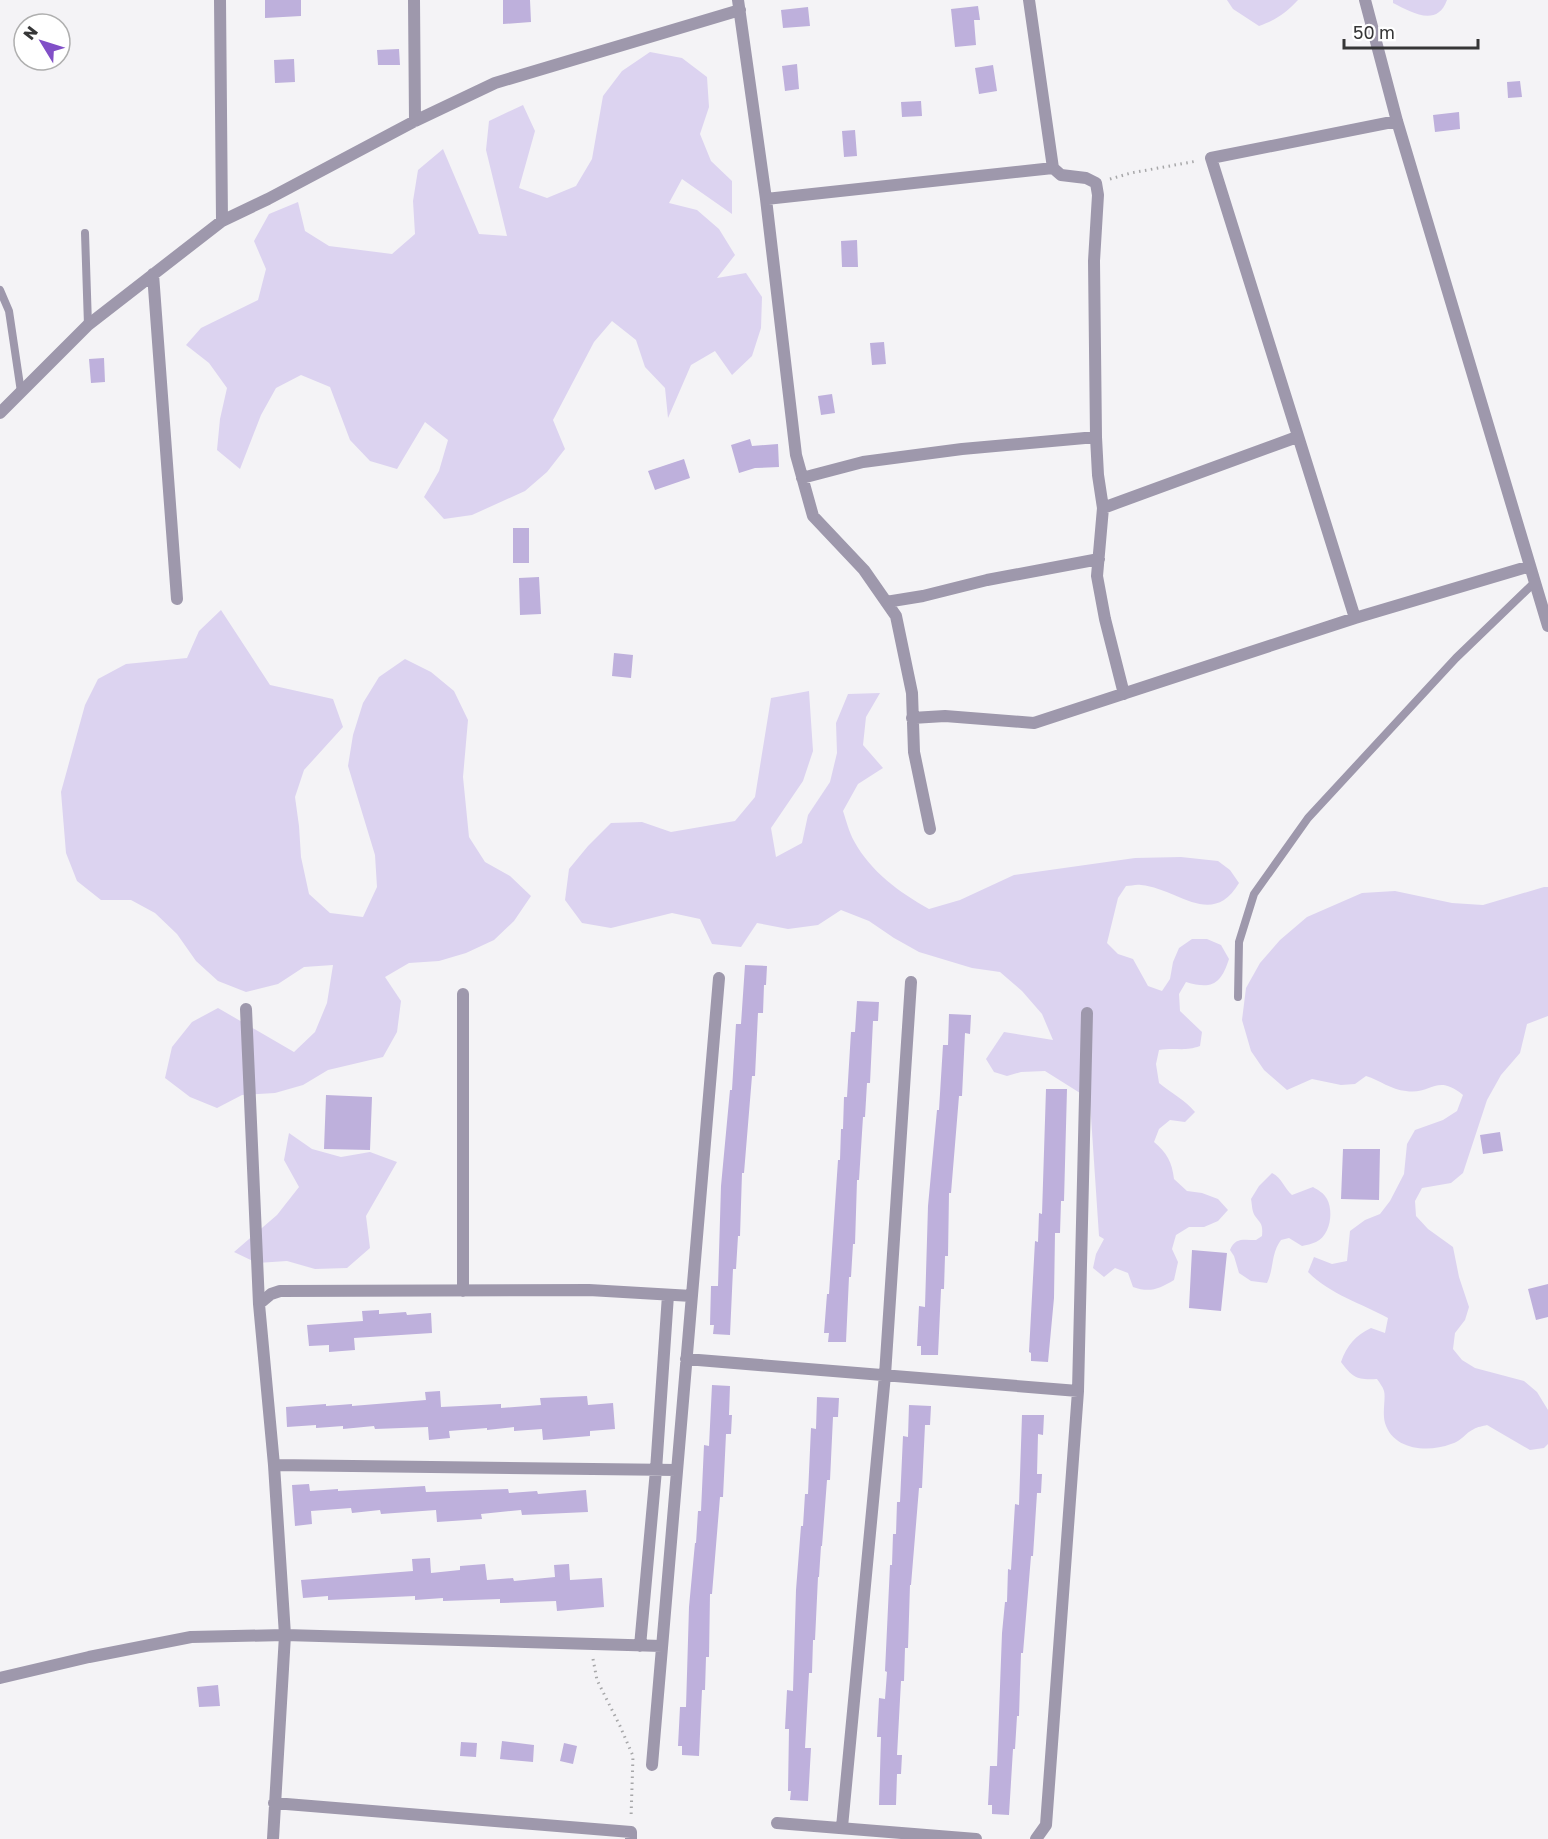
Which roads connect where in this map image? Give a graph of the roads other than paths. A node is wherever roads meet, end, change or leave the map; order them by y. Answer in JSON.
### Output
{"nodes":[{"id":1,"x":220,"y":0,"type":"edge"},
{"id":2,"x":414,"y":0,"type":"edge"},
{"id":3,"x":1029,"y":0,"type":"edge"},
{"id":4,"x":1365,"y":0,"type":"edge"},
{"id":5,"x":739,"y":5,"type":"edge"},
{"id":6,"x":416,"y":121,"type":"junction"},
{"id":7,"x":1397,"y":121,"type":"junction"},
{"id":8,"x":1053,"y":168,"type":"junction"},
{"id":9,"x":766,"y":199,"type":"junction"},
{"id":10,"x":222,"y":221,"type":"junction"},
{"id":11,"x":85,"y":233,"type":"dead end"},
{"id":12,"x":153,"y":274,"type":"junction"},
{"id":13,"x":0,"y":290,"type":"edge"},
{"id":14,"x":88,"y":325,"type":"junction"},
{"id":15,"x":21,"y":392,"type":"junction"},
{"id":16,"x":0,"y":413,"type":"edge"},
{"id":17,"x":1297,"y":436,"type":"junction"},
{"id":18,"x":1096,"y":437,"type":"junction"},
{"id":19,"x":802,"y":478,"type":"junction"},
{"id":20,"x":1103,"y":508,"type":"junction"},
{"id":21,"x":1099,"y":560,"type":"junction"},
{"id":22,"x":1530,"y":566,"type":"junction"},
{"id":23,"x":1535,"y":582,"type":"junction"},
{"id":24,"x":177,"y":599,"type":"dead end"},
{"id":25,"x":886,"y":602,"type":"junction"},
{"id":26,"x":1355,"y":618,"type":"junction"},
{"id":27,"x":1548,"y":626,"type":"edge"},
{"id":28,"x":1124,"y":694,"type":"junction"},
{"id":29,"x":912,"y":718,"type":"junction"},
{"id":30,"x":930,"y":829,"type":"dead end"},
{"id":31,"x":719,"y":978,"type":"dead end"},
{"id":32,"x":911,"y":982,"type":"dead end"},
{"id":33,"x":463,"y":993,"type":"dead end"},
{"id":34,"x":1238,"y":997,"type":"dead end"},
{"id":35,"x":246,"y":1009,"type":"dead end"},
{"id":36,"x":1087,"y":1013,"type":"dead end"},
{"id":37,"x":462,"y":1291,"type":"junction"},
{"id":38,"x":668,"y":1295,"type":"junction"},
{"id":39,"x":692,"y":1296,"type":"junction"},
{"id":40,"x":259,"y":1304,"type":"junction"},
{"id":41,"x":686,"y":1359,"type":"junction"},
{"id":42,"x":885,"y":1376,"type":"junction"},
{"id":43,"x":1078,"y":1391,"type":"junction"},
{"id":44,"x":274,"y":1465,"type":"junction"},
{"id":45,"x":656,"y":1470,"type":"junction"},
{"id":46,"x":677,"y":1470,"type":"junction"},
{"id":47,"x":285,"y":1635,"type":"junction"},
{"id":48,"x":640,"y":1646,"type":"junction"},
{"id":49,"x":662,"y":1646,"type":"junction"},
{"id":50,"x":0,"y":1678,"type":"edge"},
{"id":51,"x":651,"y":1765,"type":"dead end"},
{"id":52,"x":274,"y":1803,"type":"junction"},
{"id":53,"x":777,"y":1823,"type":"dead end"},
{"id":54,"x":842,"y":1827,"type":"junction"},
{"id":55,"x":631,"y":1835,"type":"edge"},
{"id":56,"x":273,"y":1839,"type":"edge"},
{"id":57,"x":976,"y":1839,"type":"edge"},
{"id":58,"x":1036,"y":1839,"type":"edge"}],
"edges":[{"from":1,"to":10,"type":"street"},
{"from":2,"to":6,"type":"street"},
{"from":3,"to":8,"type":"street"},
{"from":4,"to":7,"type":"street"},
{"from":5,"to":6,"type":"street"},
{"from":5,"to":9,"type":"street"},
{"from":6,"to":10,"type":"street"},
{"from":7,"to":17,"type":"street"},
{"from":7,"to":22,"type":"street"},
{"from":8,"to":9,"type":"street"},
{"from":8,"to":18,"type":"street"},
{"from":9,"to":19,"type":"street"},
{"from":10,"to":12,"type":"street"},
{"from":11,"to":14,"type":"lane"},
{"from":12,"to":14,"type":"street"},
{"from":12,"to":24,"type":"street"},
{"from":13,"to":15,"type":"lane"},
{"from":14,"to":15,"type":"street"},
{"from":15,"to":16,"type":"street"},
{"from":17,"to":20,"type":"street"},
{"from":17,"to":26,"type":"street"},
{"from":18,"to":19,"type":"street"},
{"from":18,"to":20,"type":"street"},
{"from":19,"to":25,"type":"street"},
{"from":20,"to":21,"type":"street"},
{"from":21,"to":25,"type":"street"},
{"from":21,"to":28,"type":"street"},
{"from":22,"to":23,"type":"street"},
{"from":22,"to":26,"type":"street"},
{"from":23,"to":27,"type":"street"},
{"from":23,"to":34,"type":"lane"},
{"from":25,"to":29,"type":"street"},
{"from":26,"to":28,"type":"street"},
{"from":28,"to":29,"type":"street"},
{"from":29,"to":30,"type":"street"},
{"from":31,"to":39,"type":"street"},
{"from":32,"to":42,"type":"street"},
{"from":33,"to":37,"type":"street"},
{"from":35,"to":40,"type":"street"},
{"from":36,"to":43,"type":"street"},
{"from":37,"to":38,"type":"street"},
{"from":37,"to":40,"type":"street"},
{"from":38,"to":39,"type":"street"},
{"from":38,"to":45,"type":"street"},
{"from":39,"to":41,"type":"street"},
{"from":40,"to":44,"type":"street"},
{"from":41,"to":42,"type":"street"},
{"from":41,"to":46,"type":"street"},
{"from":42,"to":43,"type":"street"},
{"from":42,"to":54,"type":"street"},
{"from":43,"to":58,"type":"street"},
{"from":44,"to":45,"type":"street"},
{"from":44,"to":47,"type":"street"},
{"from":45,"to":46,"type":"street"},
{"from":45,"to":48,"type":"street"},
{"from":46,"to":49,"type":"street"},
{"from":47,"to":48,"type":"street"},
{"from":47,"to":50,"type":"street"},
{"from":47,"to":52,"type":"street"},
{"from":48,"to":49,"type":"street"},
{"from":49,"to":51,"type":"street"},
{"from":52,"to":55,"type":"street"},
{"from":52,"to":56,"type":"street"},
{"from":53,"to":54,"type":"street"},
{"from":54,"to":57,"type":"street"}]}
